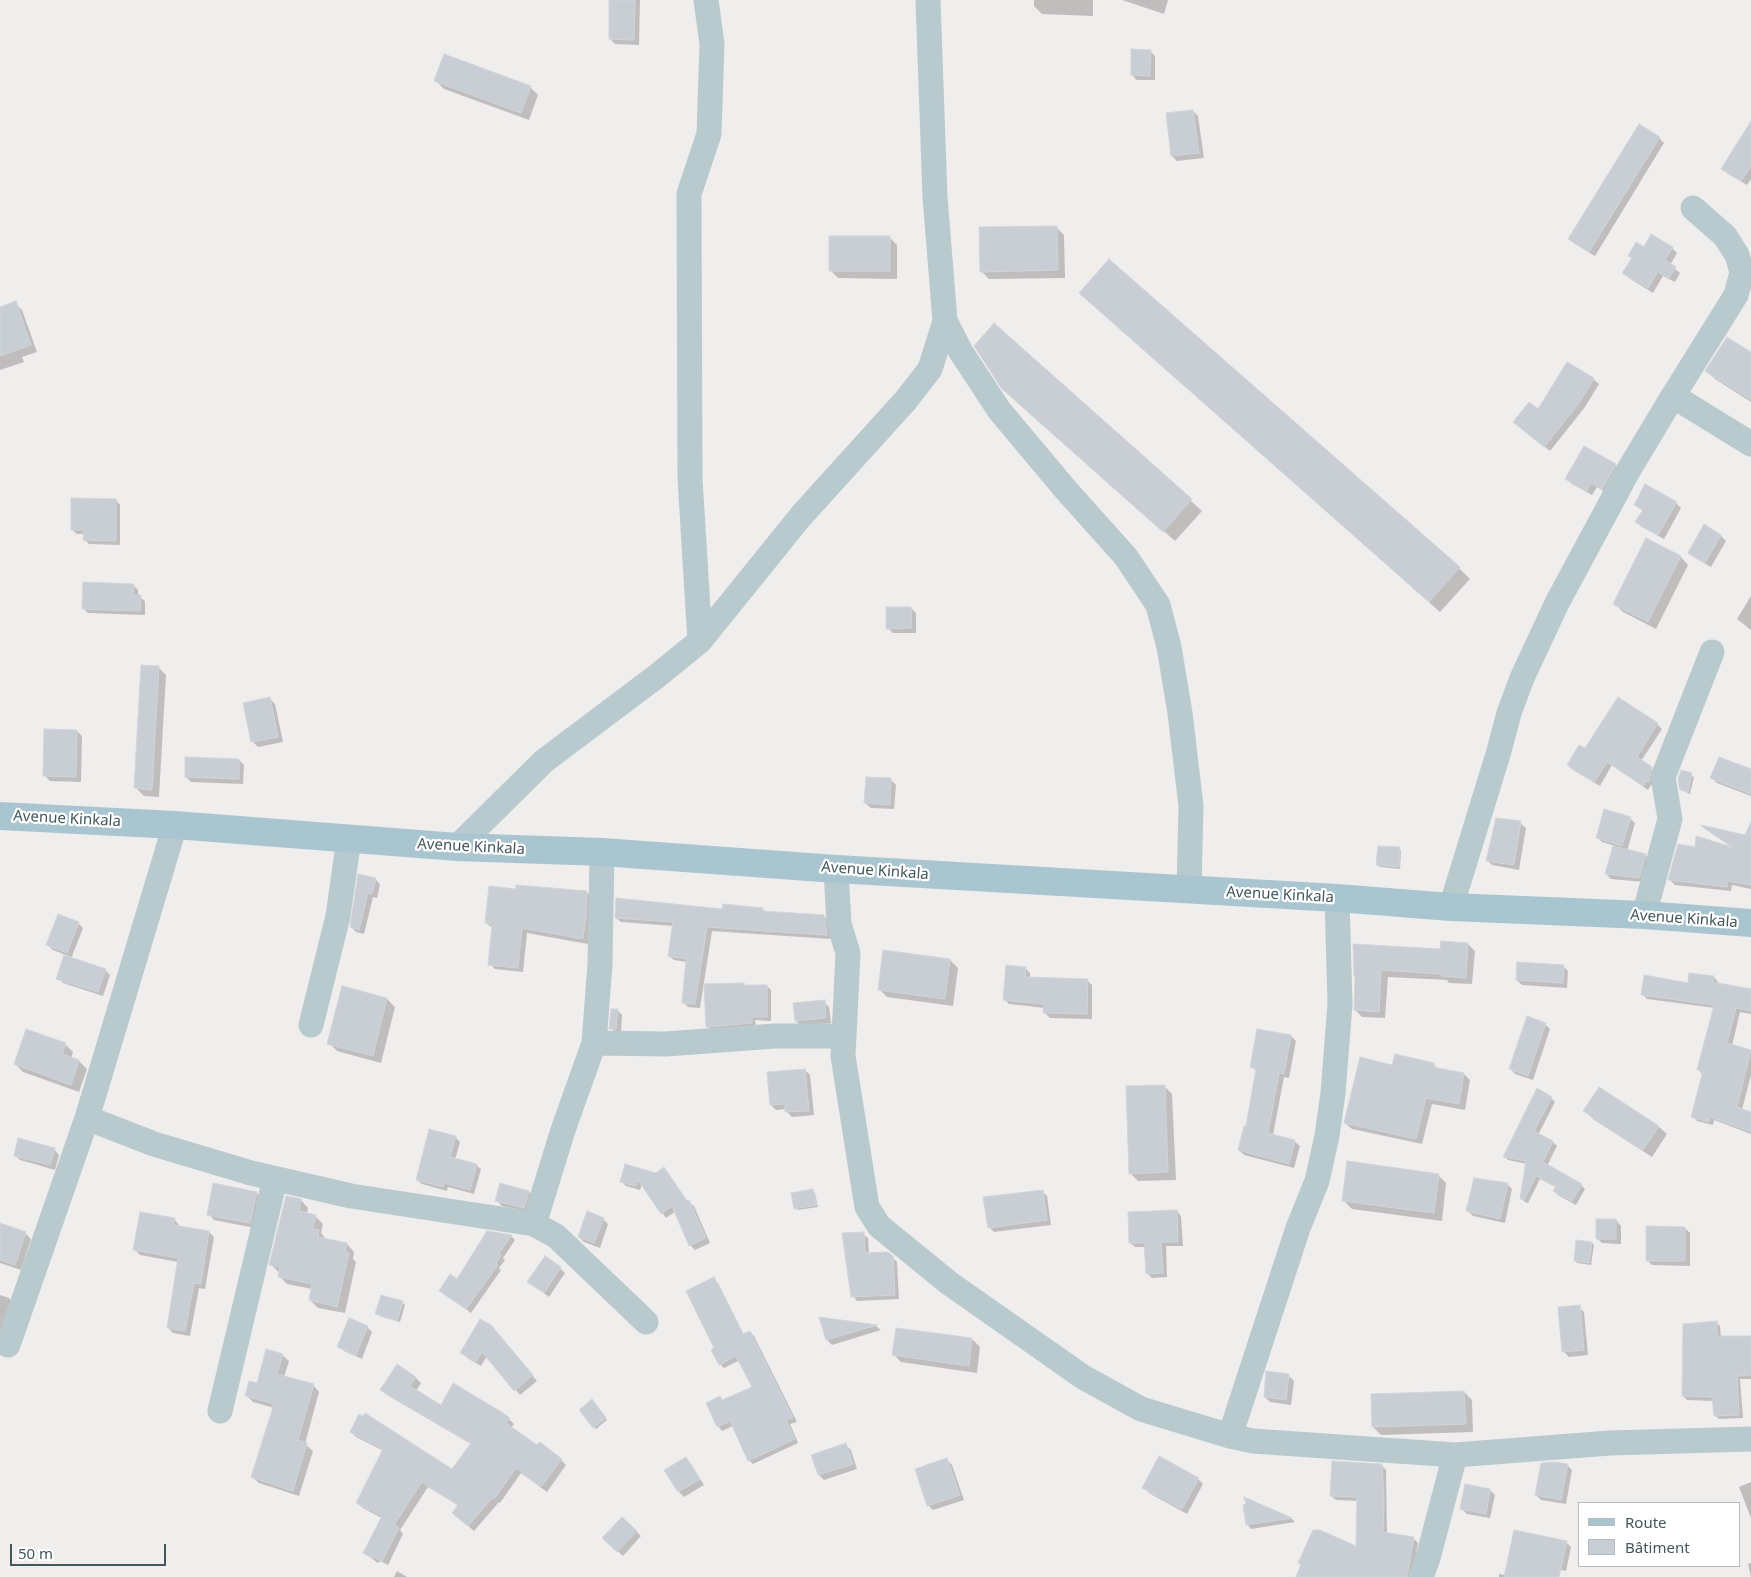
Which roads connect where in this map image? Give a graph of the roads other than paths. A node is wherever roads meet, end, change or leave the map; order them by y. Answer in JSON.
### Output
{"nodes":[{"id":1,"x":706,"y":0,"type":"edge"},
{"id":2,"x":928,"y":0,"type":"edge"},
{"id":3,"x":1693,"y":208,"type":"dead end"},
{"id":4,"x":946,"y":321,"type":"junction"},
{"id":5,"x":1673,"y":396,"type":"junction"},
{"id":6,"x":1751,"y":444,"type":"edge"},
{"id":7,"x":700,"y":641,"type":"junction"},
{"id":8,"x":1712,"y":652,"type":"dead end"},
{"id":9,"x":0,"y":816,"type":"edge"},
{"id":10,"x":175,"y":825,"type":"junction"},
{"id":11,"x":349,"y":838,"type":"junction"},
{"id":12,"x":456,"y":847,"type":"junction"},
{"id":13,"x":602,"y":852,"type":"junction"},
{"id":14,"x":836,"y":869,"type":"junction"},
{"id":15,"x":1189,"y":890,"type":"junction"},
{"id":16,"x":1337,"y":898,"type":"junction"},
{"id":17,"x":1452,"y":907,"type":"junction"},
{"id":18,"x":1644,"y":915,"type":"junction"},
{"id":19,"x":1751,"y":923,"type":"edge"},
{"id":20,"x":311,"y":1025,"type":"dead end"},
{"id":21,"x":844,"y":1036,"type":"junction"},
{"id":22,"x":594,"y":1043,"type":"junction"},
{"id":23,"x":87,"y":1118,"type":"junction"},
{"id":24,"x":275,"y":1179,"type":"junction"},
{"id":25,"x":534,"y":1224,"type":"junction"},
{"id":26,"x":646,"y":1322,"type":"dead end"},
{"id":27,"x":8,"y":1345,"type":"dead end"},
{"id":28,"x":220,"y":1411,"type":"dead end"},
{"id":29,"x":1230,"y":1436,"type":"junction"},
{"id":30,"x":1751,"y":1439,"type":"edge"},
{"id":31,"x":1455,"y":1455,"type":"junction"},
{"id":32,"x":1421,"y":1577,"type":"edge"}],
"edges":[{"from":1,"to":7,"type":"street"},
{"from":2,"to":4,"type":"street"},
{"from":3,"to":5,"type":"street"},
{"from":4,"to":7,"type":"street"},
{"from":4,"to":15,"type":"street"},
{"from":5,"to":6,"type":"street"},
{"from":5,"to":17,"type":"street"},
{"from":7,"to":12,"type":"street"},
{"from":8,"to":18,"type":"street"},
{"from":9,"to":10,"type":"main road","name":"Avenue Kinkala"},
{"from":10,"to":11,"type":"main road","name":"Avenue Kinkala"},
{"from":10,"to":23,"type":"street"},
{"from":11,"to":12,"type":"main road","name":"Avenue Kinkala"},
{"from":11,"to":20,"type":"street"},
{"from":12,"to":13,"type":"main road","name":"Avenue Kinkala"},
{"from":13,"to":14,"type":"main road","name":"Avenue Kinkala"},
{"from":13,"to":22,"type":"street"},
{"from":14,"to":15,"type":"main road","name":"Avenue Kinkala"},
{"from":14,"to":21,"type":"street"},
{"from":15,"to":16,"type":"main road","name":"Avenue Kinkala"},
{"from":16,"to":17,"type":"main road","name":"Avenue Kinkala"},
{"from":16,"to":29,"type":"street"},
{"from":17,"to":18,"type":"main road","name":"Avenue Kinkala"},
{"from":18,"to":19,"type":"main road","name":"Avenue Kinkala"},
{"from":21,"to":22,"type":"street"},
{"from":21,"to":29,"type":"street"},
{"from":22,"to":25,"type":"street"},
{"from":23,"to":24,"type":"street"},
{"from":23,"to":27,"type":"street"},
{"from":24,"to":25,"type":"street"},
{"from":24,"to":28,"type":"street"},
{"from":25,"to":26,"type":"street"},
{"from":29,"to":31,"type":"street"},
{"from":30,"to":31,"type":"street"},
{"from":31,"to":32,"type":"street"}]}
